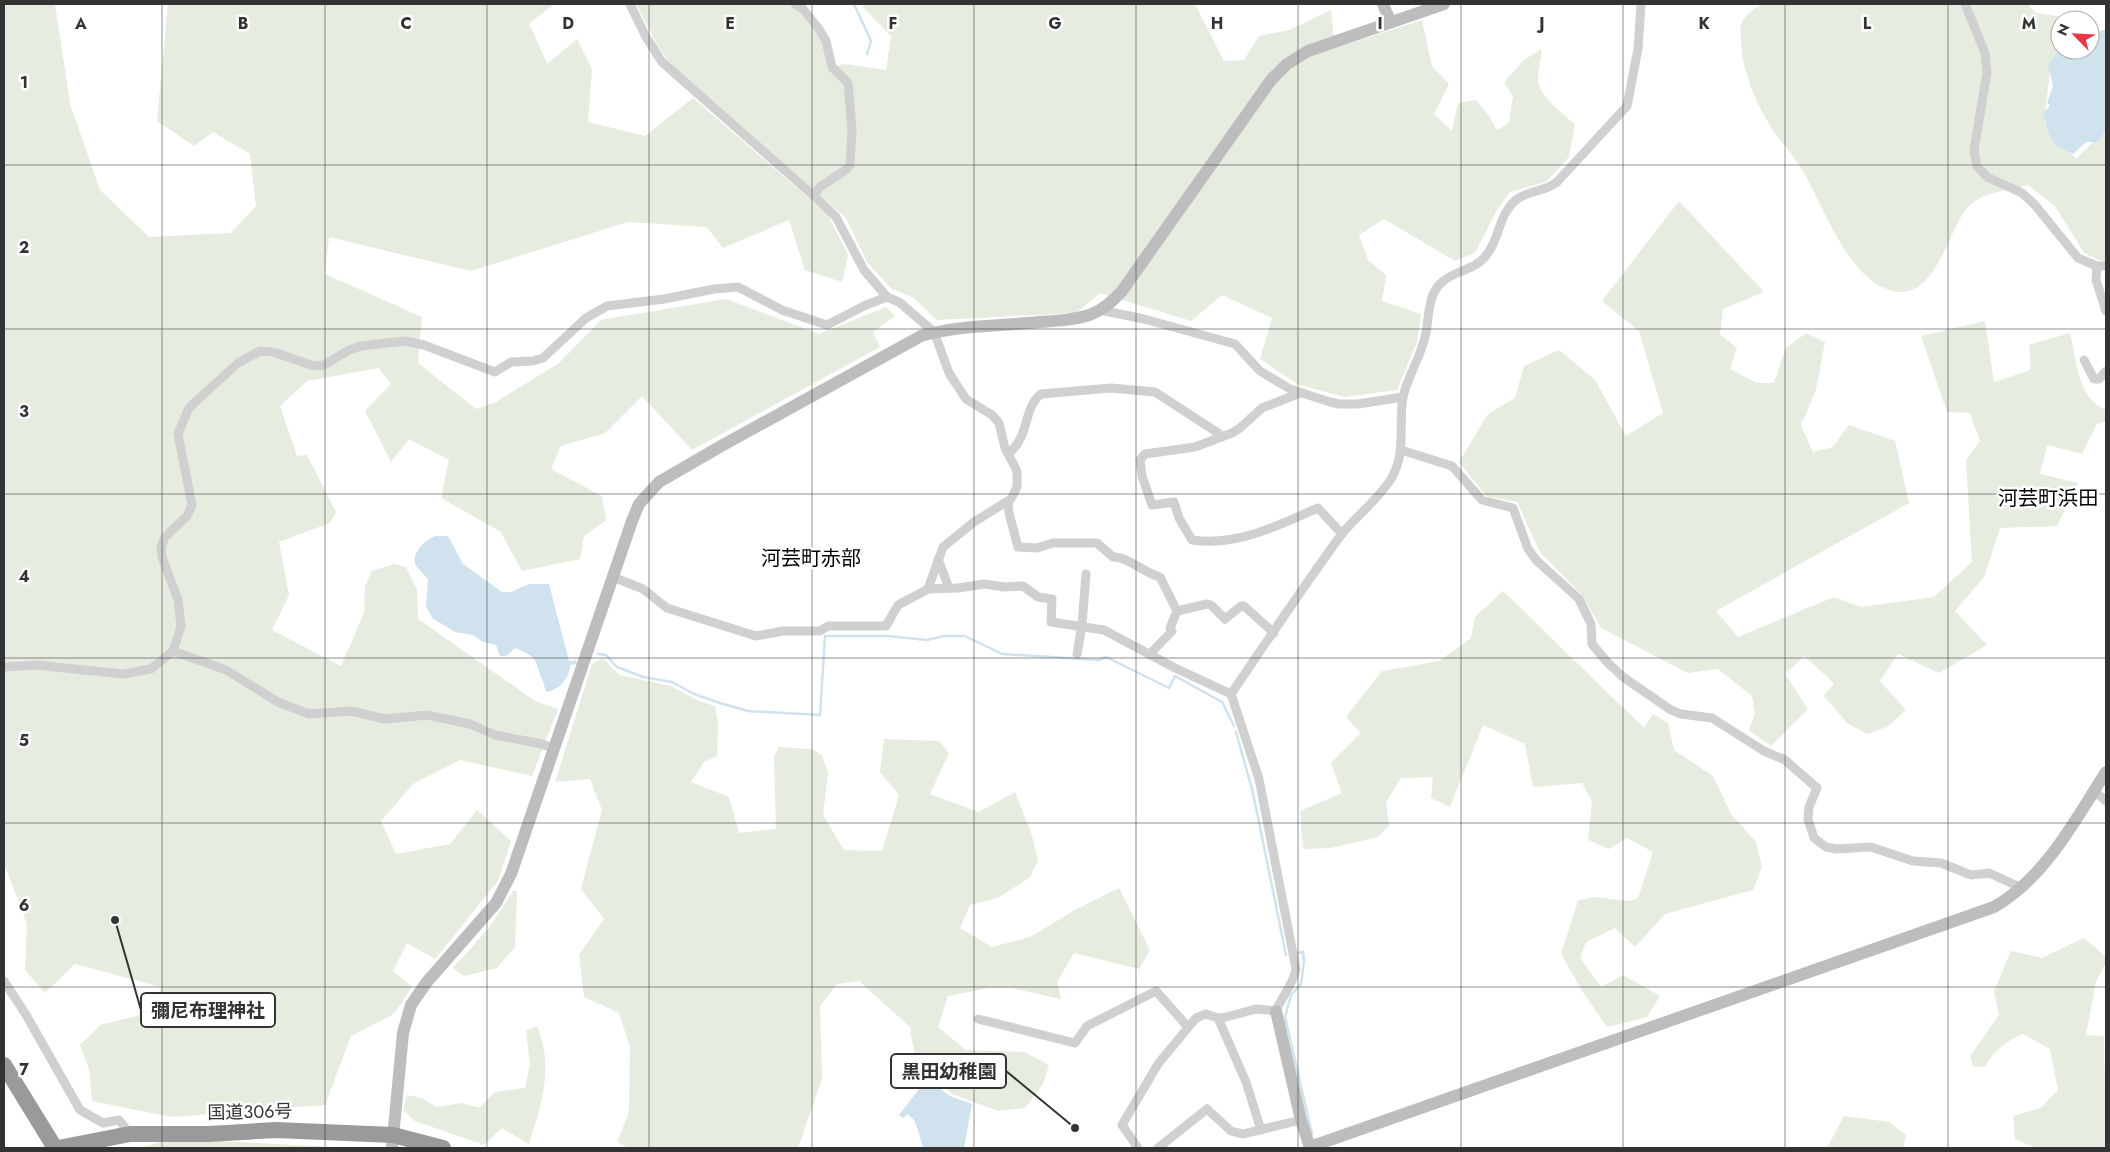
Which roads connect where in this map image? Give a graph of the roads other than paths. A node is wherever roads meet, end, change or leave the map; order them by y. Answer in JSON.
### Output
{"nodes":[{"id":1,"x":630,"y":4,"type":"edge"},
{"id":2,"x":795,"y":4,"type":"edge"},
{"id":3,"x":1383,"y":4,"type":"edge"},
{"id":4,"x":1444,"y":4,"type":"edge"},
{"id":5,"x":1641,"y":4,"type":"edge"},
{"id":6,"x":1965,"y":4,"type":"edge"},
{"id":7,"x":1390,"y":21,"type":"junction"},
{"id":8,"x":814,"y":196,"type":"junction"},
{"id":9,"x":2102,"y":266,"type":"edge"},
{"id":10,"x":887,"y":297,"type":"junction"},
{"id":11,"x":1100,"y":310,"type":"junction"},
{"id":12,"x":2106,"y":311,"type":"edge"},
{"id":13,"x":934,"y":332,"type":"junction"},
{"id":14,"x":2084,"y":360,"type":"dead end"},
{"id":15,"x":2106,"y":371,"type":"edge"},
{"id":16,"x":1300,"y":393,"type":"junction"},
{"id":17,"x":1403,"y":397,"type":"junction"},
{"id":18,"x":1221,"y":436,"type":"junction"},
{"id":19,"x":1401,"y":450,"type":"junction"},
{"id":20,"x":1009,"y":453,"type":"junction"},
{"id":21,"x":1008,"y":502,"type":"junction"},
{"id":22,"x":1342,"y":534,"type":"junction"},
{"id":23,"x":938,"y":559,"type":"junction"},
{"id":24,"x":1086,"y":574,"type":"dead end"},
{"id":25,"x":613,"y":577,"type":"junction"},
{"id":26,"x":949,"y":588,"type":"junction"},
{"id":27,"x":928,"y":589,"type":"junction"},
{"id":28,"x":1177,"y":612,"type":"junction"},
{"id":29,"x":1082,"y":625,"type":"junction"},
{"id":30,"x":1274,"y":633,"type":"junction"},
{"id":31,"x":174,"y":651,"type":"junction"},
{"id":32,"x":1077,"y":654,"type":"dead end"},
{"id":33,"x":1150,"y":654,"type":"junction"},
{"id":34,"x":4,"y":667,"type":"edge"},
{"id":35,"x":1231,"y":694,"type":"junction"},
{"id":36,"x":555,"y":749,"type":"junction"},
{"id":37,"x":2106,"y":772,"type":"edge"},
{"id":38,"x":2094,"y":791,"type":"junction"},
{"id":39,"x":2106,"y":801,"type":"edge"},
{"id":40,"x":2022,"y":888,"type":"junction"},
{"id":41,"x":4,"y":981,"type":"edge"},
{"id":42,"x":1276,"y":1011,"type":"junction"},
{"id":43,"x":1218,"y":1018,"type":"junction"},
{"id":44,"x":978,"y":1019,"type":"dead end"},
{"id":45,"x":1188,"y":1027,"type":"junction"},
{"id":46,"x":4,"y":1066,"type":"edge"},
{"id":47,"x":1301,"y":1120,"type":"junction"},
{"id":48,"x":1261,"y":1130,"type":"junction"},
{"id":49,"x":130,"y":1134,"type":"junction"},
{"id":50,"x":392,"y":1142,"type":"edge"},
{"id":51,"x":56,"y":1148,"type":"edge"},
{"id":52,"x":443,"y":1148,"type":"edge"},
{"id":53,"x":1138,"y":1148,"type":"edge"},
{"id":54,"x":1158,"y":1148,"type":"edge"},
{"id":55,"x":1310,"y":1148,"type":"edge"}],
"edges":[{"from":1,"to":8,"type":"street"},
{"from":2,"to":8,"type":"street"},
{"from":3,"to":7,"type":"street"},
{"from":4,"to":7,"type":"street"},
{"from":5,"to":17,"type":"street"},
{"from":6,"to":9,"type":"street"},
{"from":7,"to":11,"type":"street"},
{"from":8,"to":10,"type":"street"},
{"from":9,"to":12,"type":"street"},
{"from":10,"to":13,"type":"street"},
{"from":10,"to":31,"type":"street"},
{"from":11,"to":13,"type":"street"},
{"from":11,"to":16,"type":"street"},
{"from":13,"to":20,"type":"street"},
{"from":13,"to":25,"type":"street"},
{"from":14,"to":15,"type":"street"},
{"from":16,"to":17,"type":"street"},
{"from":16,"to":18,"type":"street"},
{"from":17,"to":19,"type":"street"},
{"from":18,"to":20,"type":"street"},
{"from":18,"to":22,"type":"street"},
{"from":19,"to":22,"type":"street"},
{"from":19,"to":40,"type":"street"},
{"from":20,"to":21,"type":"street"},
{"from":21,"to":23,"type":"street"},
{"from":21,"to":28,"type":"street"},
{"from":22,"to":30,"type":"street"},
{"from":23,"to":26,"type":"street"},
{"from":23,"to":27,"type":"street"},
{"from":24,"to":29,"type":"street"},
{"from":25,"to":27,"type":"street"},
{"from":25,"to":36,"type":"street"},
{"from":26,"to":27,"type":"street"},
{"from":26,"to":29,"type":"street"},
{"from":28,"to":30,"type":"street"},
{"from":28,"to":33,"type":"street"},
{"from":29,"to":32,"type":"street"},
{"from":29,"to":33,"type":"street"},
{"from":30,"to":35,"type":"street"},
{"from":31,"to":34,"type":"street"},
{"from":31,"to":36,"type":"street"},
{"from":33,"to":35,"type":"street"},
{"from":35,"to":42,"type":"street"},
{"from":36,"to":50,"type":"street"},
{"from":37,"to":38,"type":"street"},
{"from":38,"to":39,"type":"street"},
{"from":38,"to":40,"type":"street"},
{"from":40,"to":55,"type":"street"},
{"from":41,"to":49,"type":"street"},
{"from":42,"to":43,"type":"street"},
{"from":42,"to":47,"type":"street"},
{"from":43,"to":45,"type":"street"},
{"from":43,"to":48,"type":"street"},
{"from":44,"to":45,"type":"street"},
{"from":45,"to":53,"type":"street"},
{"from":46,"to":51,"type":"highway"},
{"from":47,"to":48,"type":"street"},
{"from":47,"to":55,"type":"street"},
{"from":48,"to":54,"type":"street"},
{"from":49,"to":50,"type":"highway","name":"国道306号"},
{"from":49,"to":51,"type":"highway","name":"国道306号"},
{"from":50,"to":52,"type":"highway","name":"国道306号"}]}
